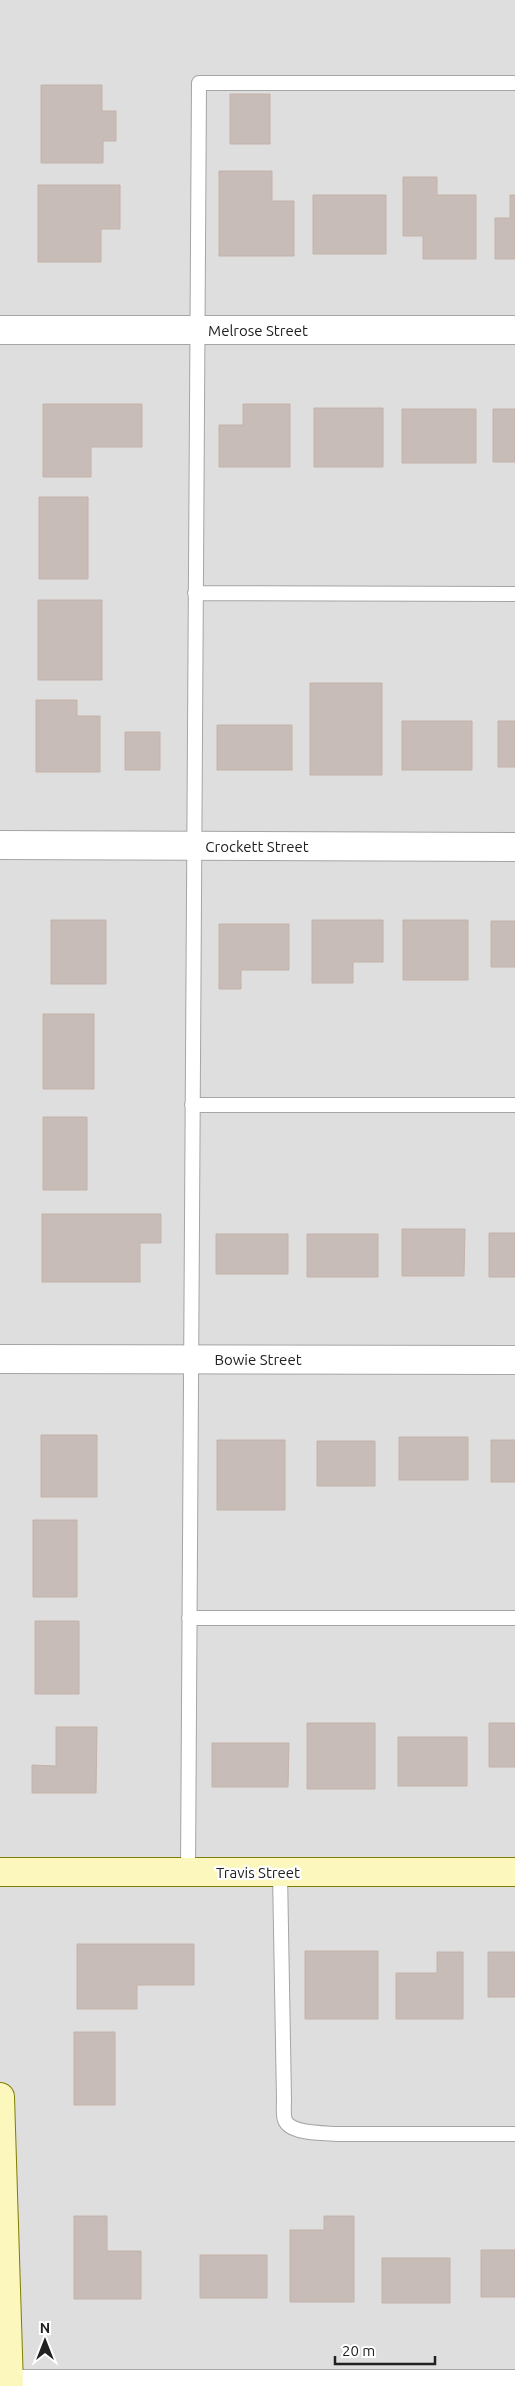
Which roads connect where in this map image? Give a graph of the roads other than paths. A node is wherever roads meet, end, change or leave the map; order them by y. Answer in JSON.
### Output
{"nodes":[{"id":1,"x":515,"y":83,"type":"edge"},
{"id":2,"x":0,"y":330,"type":"edge"},
{"id":3,"x":197,"y":330,"type":"junction"},
{"id":4,"x":515,"y":330,"type":"edge"},
{"id":5,"x":195,"y":592,"type":"junction"},
{"id":6,"x":515,"y":594,"type":"edge"},
{"id":7,"x":0,"y":845,"type":"edge"},
{"id":8,"x":193,"y":846,"type":"junction"},
{"id":9,"x":515,"y":848,"type":"edge"},
{"id":10,"x":192,"y":1105,"type":"junction"},
{"id":11,"x":515,"y":1105,"type":"edge"},
{"id":12,"x":0,"y":1359,"type":"edge"},
{"id":13,"x":191,"y":1359,"type":"junction"},
{"id":14,"x":515,"y":1360,"type":"edge"},
{"id":15,"x":189,"y":1618,"type":"junction"},
{"id":16,"x":515,"y":1618,"type":"edge"},
{"id":17,"x":0,"y":1872,"type":"edge"},
{"id":18,"x":188,"y":1872,"type":"junction"},
{"id":19,"x":280,"y":1872,"type":"junction"},
{"id":20,"x":515,"y":1872,"type":"edge"},
{"id":21,"x":0,"y":2098,"type":"edge"},
{"id":22,"x":515,"y":2134,"type":"edge"},
{"id":23,"x":515,"y":2384,"type":"edge"},
{"id":24,"x":9,"y":2385,"type":"edge"}],
"edges":[{"from":1,"to":3,"type":"lane"},
{"from":2,"to":3,"type":"street","name":"Melrose Street"},
{"from":3,"to":4,"type":"street","name":"Melrose Street"},
{"from":3,"to":5,"type":"lane"},
{"from":5,"to":6,"type":"lane"},
{"from":5,"to":8,"type":"lane"},
{"from":7,"to":8,"type":"street","name":"Crockett Street"},
{"from":8,"to":9,"type":"street","name":"Crockett Street"},
{"from":8,"to":10,"type":"lane"},
{"from":10,"to":11,"type":"lane"},
{"from":10,"to":13,"type":"lane"},
{"from":12,"to":13,"type":"street","name":"Bowie Street"},
{"from":13,"to":14,"type":"street","name":"Bowie Street"},
{"from":13,"to":15,"type":"lane"},
{"from":15,"to":16,"type":"lane"},
{"from":15,"to":18,"type":"lane"},
{"from":17,"to":18,"type":"street","name":"Travis Street"},
{"from":18,"to":19,"type":"street","name":"Travis Street"},
{"from":19,"to":20,"type":"street","name":"Travis Street"},
{"from":19,"to":22,"type":"lane"},
{"from":21,"to":24,"type":"street"},
{"from":23,"to":24,"type":"street"}]}
